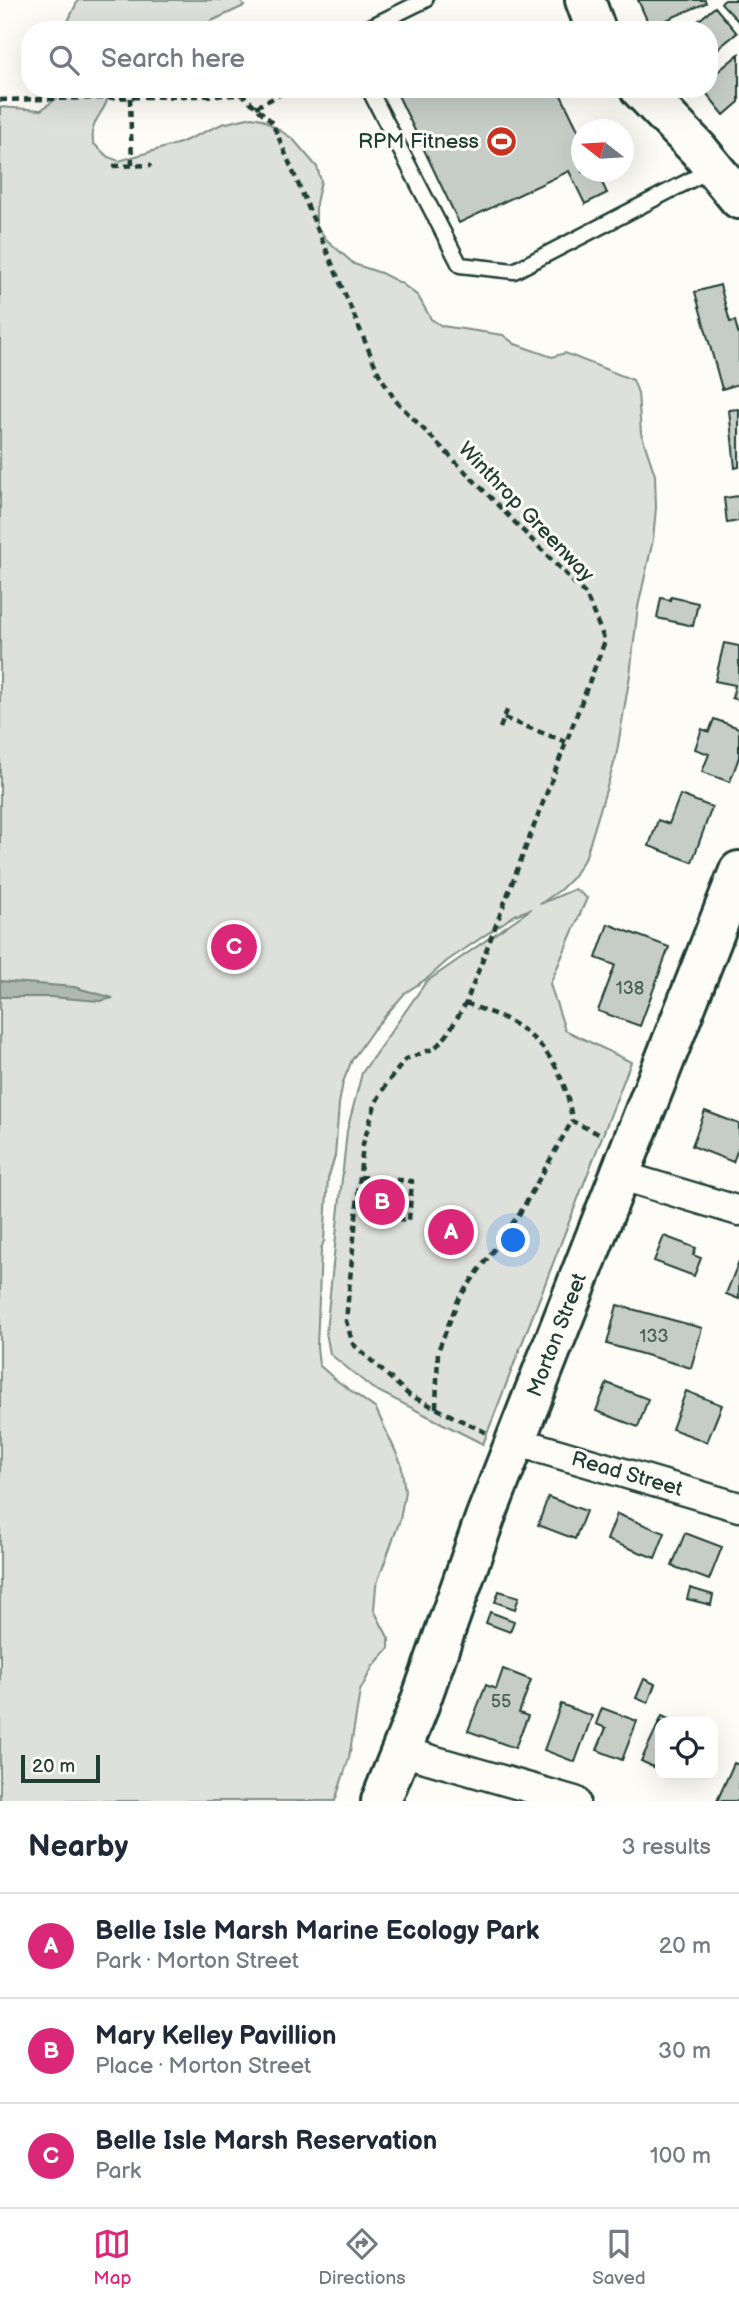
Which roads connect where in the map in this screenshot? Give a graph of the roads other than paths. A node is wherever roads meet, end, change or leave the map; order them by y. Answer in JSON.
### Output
{"nodes":[{"id":1,"x":425,"y":0,"type":"edge"},
{"id":2,"x":585,"y":0,"type":"edge"},
{"id":3,"x":382,"y":21,"type":"edge"},
{"id":4,"x":593,"y":21,"type":"edge"},
{"id":5,"x":374,"y":98,"type":"edge"},
{"id":6,"x":649,"y":98,"type":"edge"},
{"id":7,"x":715,"y":168,"type":"junction"},
{"id":8,"x":739,"y":198,"type":"edge"},
{"id":9,"x":739,"y":871,"type":"edge"},
{"id":10,"x":729,"y":922,"type":"edge"},
{"id":11,"x":624,"y":1162,"type":"junction"},
{"id":12,"x":739,"y":1211,"type":"edge"},
{"id":13,"x":515,"y":1441,"type":"junction"},
{"id":14,"x":739,"y":1507,"type":"edge"},
{"id":15,"x":401,"y":1751,"type":"junction"},
{"id":16,"x":381,"y":1801,"type":"edge"},
{"id":17,"x":575,"y":1801,"type":"edge"}],
"edges":[{"from":1,"to":3,"type":"lane"},
{"from":2,"to":4,"type":"street"},
{"from":5,"to":7,"type":"lane"},
{"from":6,"to":7,"type":"street"},
{"from":7,"to":8,"type":"street"},
{"from":9,"to":10,"type":"street","name":"Morton Street"},
{"from":10,"to":11,"type":"street","name":"Morton Street"},
{"from":11,"to":12,"type":"street"},
{"from":11,"to":13,"type":"street","name":"Morton Street"},
{"from":13,"to":14,"type":"street","name":"Read Street"},
{"from":13,"to":15,"type":"street","name":"Morton Street"},
{"from":15,"to":16,"type":"street","name":"Morton Street"},
{"from":15,"to":17,"type":"street"}]}
